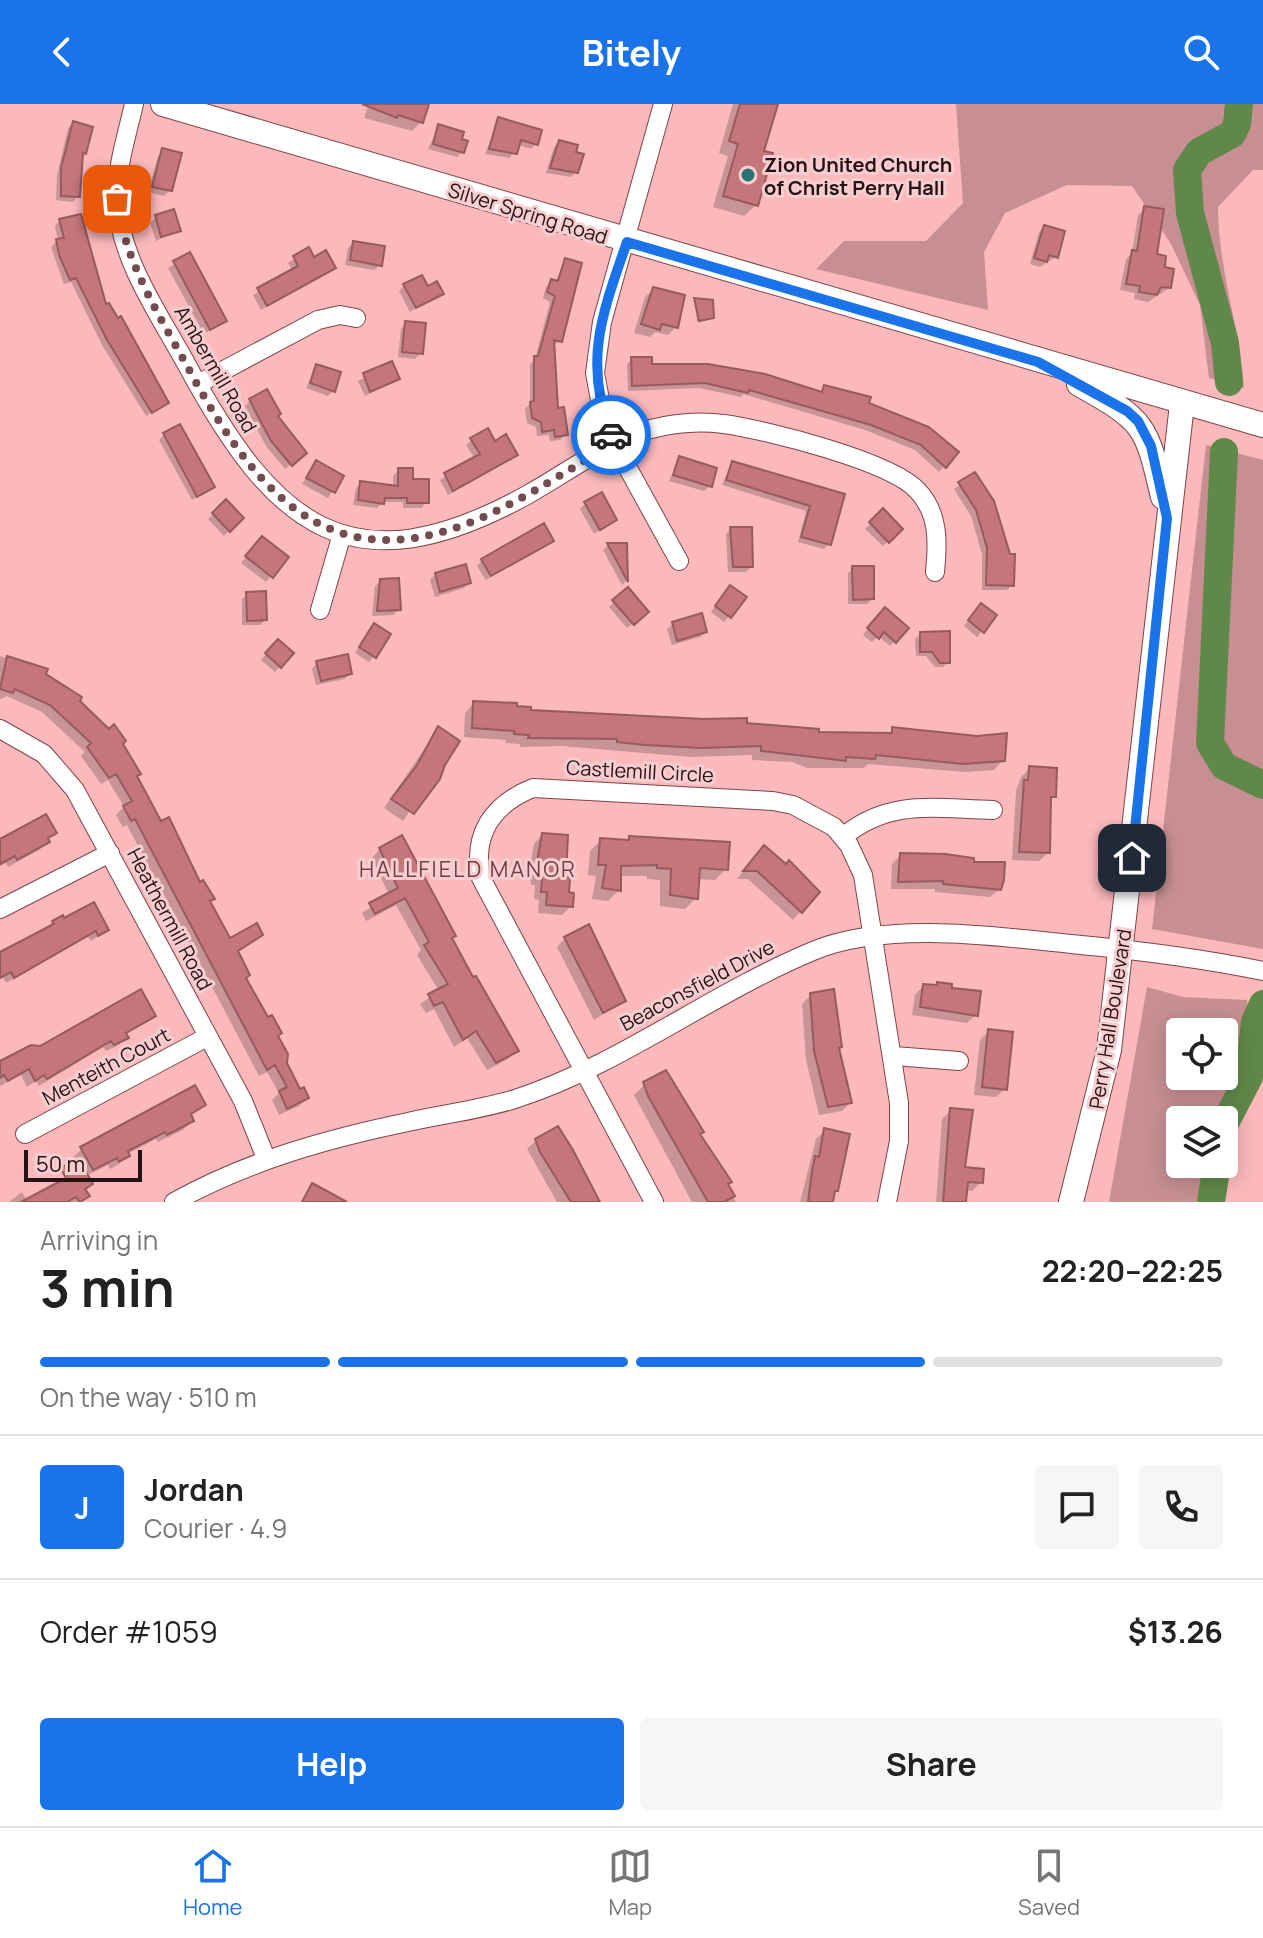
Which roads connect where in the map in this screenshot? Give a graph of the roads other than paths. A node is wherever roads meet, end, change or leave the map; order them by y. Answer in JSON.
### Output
{"nodes":[{"id":1,"x":134,"y":104,"type":"edge"},
{"id":2,"x":163,"y":104,"type":"edge"},
{"id":3,"x":663,"y":104,"type":"edge"},
{"id":4,"x":627,"y":242,"type":"junction"},
{"id":5,"x":356,"y":318,"type":"dead end"},
{"id":6,"x":1038,"y":362,"type":"junction"},
{"id":7,"x":198,"y":384,"type":"junction"},
{"id":8,"x":1182,"y":404,"type":"junction"},
{"id":9,"x":1263,"y":425,"type":"edge"},
{"id":10,"x":614,"y":443,"type":"junction"},
{"id":11,"x":1167,"y":518,"type":"junction"},
{"id":12,"x":342,"y":534,"type":"junction"},
{"id":13,"x":679,"y":561,"type":"dead end"},
{"id":14,"x":935,"y":572,"type":"dead end"},
{"id":15,"x":320,"y":610,"type":"dead end"},
{"id":16,"x":0,"y":729,"type":"edge"},
{"id":17,"x":993,"y":810,"type":"dead end"},
{"id":18,"x":844,"y":836,"type":"junction"},
{"id":19,"x":110,"y":853,"type":"junction"},
{"id":20,"x":0,"y":909,"type":"edge"},
{"id":21,"x":873,"y":938,"type":"junction"},
{"id":22,"x":1122,"y":949,"type":"junction"},
{"id":23,"x":1263,"y":971,"type":"edge"},
{"id":24,"x":207,"y":1037,"type":"junction"},
{"id":25,"x":894,"y":1056,"type":"junction"},
{"id":26,"x":959,"y":1061,"type":"dead end"},
{"id":27,"x":584,"y":1072,"type":"junction"},
{"id":28,"x":25,"y":1134,"type":"dead end"},
{"id":29,"x":266,"y":1158,"type":"junction"},
{"id":30,"x":174,"y":1202,"type":"edge"},
{"id":31,"x":654,"y":1202,"type":"edge"},
{"id":32,"x":887,"y":1202,"type":"edge"},
{"id":33,"x":1071,"y":1202,"type":"edge"}],
"edges":[{"from":1,"to":7,"type":"street","name":"Ambermill Road"},
{"from":2,"to":4,"type":"main road","name":"Silver Spring Road"},
{"from":3,"to":4,"type":"street"},
{"from":4,"to":6,"type":"main road","name":"Silver Spring Road"},
{"from":4,"to":10,"type":"street"},
{"from":5,"to":7,"type":"street"},
{"from":6,"to":8,"type":"main road","name":"Silver Spring Road"},
{"from":6,"to":11,"type":"main road"},
{"from":7,"to":12,"type":"street","name":"Ambermill Road"},
{"from":8,"to":9,"type":"main road","name":"Silver Spring Road"},
{"from":8,"to":11,"type":"main road","name":"Perry Hall Boulevard"},
{"from":10,"to":12,"type":"street","name":"Ambermill Road"},
{"from":10,"to":13,"type":"street"},
{"from":10,"to":14,"type":"street","name":"Ambermill Road"},
{"from":11,"to":22,"type":"main road","name":"Perry Hall Boulevard"},
{"from":12,"to":15,"type":"street"},
{"from":16,"to":19,"type":"street","name":"Heathermill Road"},
{"from":17,"to":18,"type":"street"},
{"from":18,"to":21,"type":"street"},
{"from":18,"to":27,"type":"street","name":"Castlemill Circle"},
{"from":19,"to":20,"type":"street"},
{"from":19,"to":24,"type":"street","name":"Heathermill Road"},
{"from":21,"to":22,"type":"street","name":"Beaconsfield Drive"},
{"from":21,"to":25,"type":"street"},
{"from":21,"to":27,"type":"street","name":"Beaconsfield Drive"},
{"from":22,"to":23,"type":"street","name":"Beaconsfield Drive"},
{"from":22,"to":33,"type":"main road","name":"Perry Hall Boulevard"},
{"from":24,"to":28,"type":"street","name":"Menteith Court"},
{"from":24,"to":29,"type":"street","name":"Heathermill Road"},
{"from":25,"to":26,"type":"street"},
{"from":25,"to":32,"type":"street"},
{"from":27,"to":29,"type":"street","name":"Beaconsfield Drive"},
{"from":27,"to":31,"type":"street","name":"Castlemill Circle"},
{"from":29,"to":30,"type":"street","name":"Beaconsfield Drive"}]}
